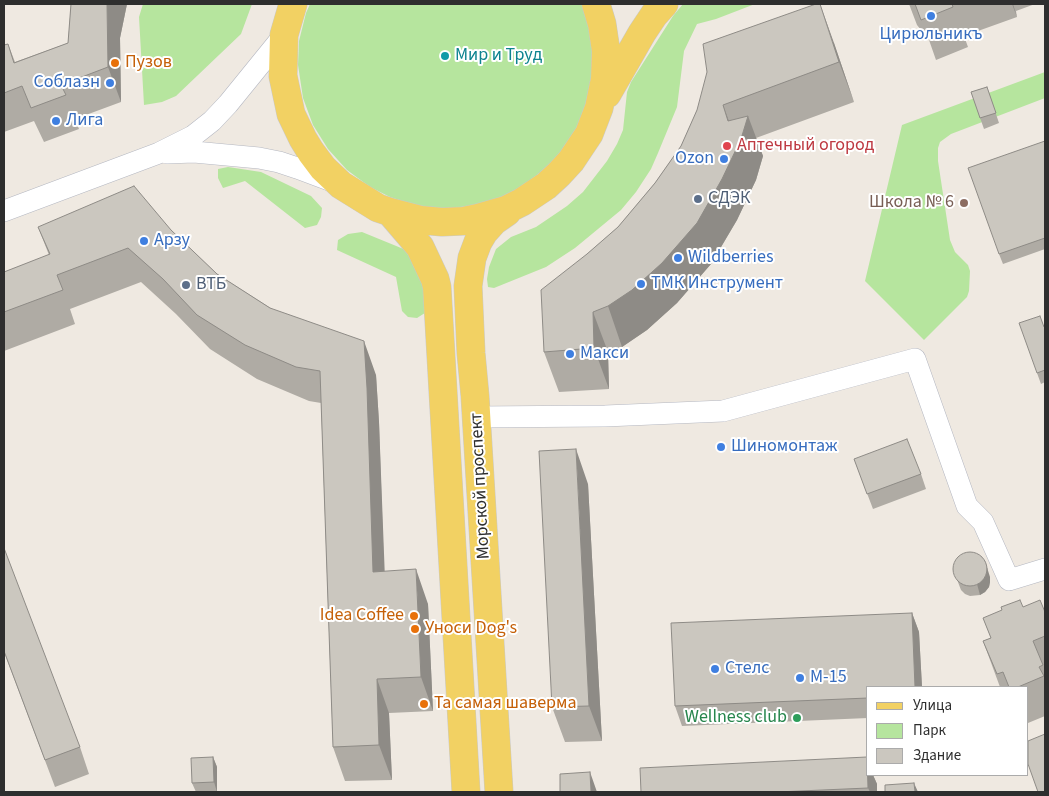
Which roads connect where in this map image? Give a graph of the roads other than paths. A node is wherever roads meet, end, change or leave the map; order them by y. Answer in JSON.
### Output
{"nodes":[{"id":1,"x":293,"y":4,"type":"edge"},
{"id":2,"x":596,"y":4,"type":"edge"},
{"id":3,"x":664,"y":4,"type":"edge"},
{"id":4,"x":284,"y":35,"type":"junction"},
{"id":5,"x":599,"y":108,"type":"junction"},
{"id":6,"x":159,"y":153,"type":"junction"},
{"id":7,"x":341,"y":185,"type":"junction"},
{"id":8,"x":522,"y":202,"type":"junction"},
{"id":9,"x":4,"y":211,"type":"edge"},
{"id":10,"x":390,"y":212,"type":"junction"},
{"id":11,"x":476,"y":417,"type":"junction"},
{"id":12,"x":444,"y":418,"type":"junction"},
{"id":13,"x":1045,"y":569,"type":"edge"},
{"id":14,"x":466,"y":792,"type":"edge"},
{"id":15,"x":499,"y":792,"type":"edge"}],
"edges":[{"from":1,"to":4,"type":"main road"},
{"from":2,"to":5,"type":"main road"},
{"from":3,"to":5,"type":"main road"},
{"from":4,"to":6,"type":"street"},
{"from":4,"to":7,"type":"main road"},
{"from":5,"to":8,"type":"main road"},
{"from":6,"to":7,"type":"street"},
{"from":6,"to":9,"type":"street"},
{"from":7,"to":10,"type":"main road"},
{"from":8,"to":10,"type":"main road"},
{"from":8,"to":11,"type":"main road","name":"Морской проспект"},
{"from":10,"to":12,"type":"main road","name":"Морской проспект"},
{"from":11,"to":12,"type":"main road"},
{"from":11,"to":13,"type":"street"},
{"from":11,"to":15,"type":"main road","name":"Морской проспект"},
{"from":12,"to":14,"type":"main road","name":"Морской проспект"}]}
